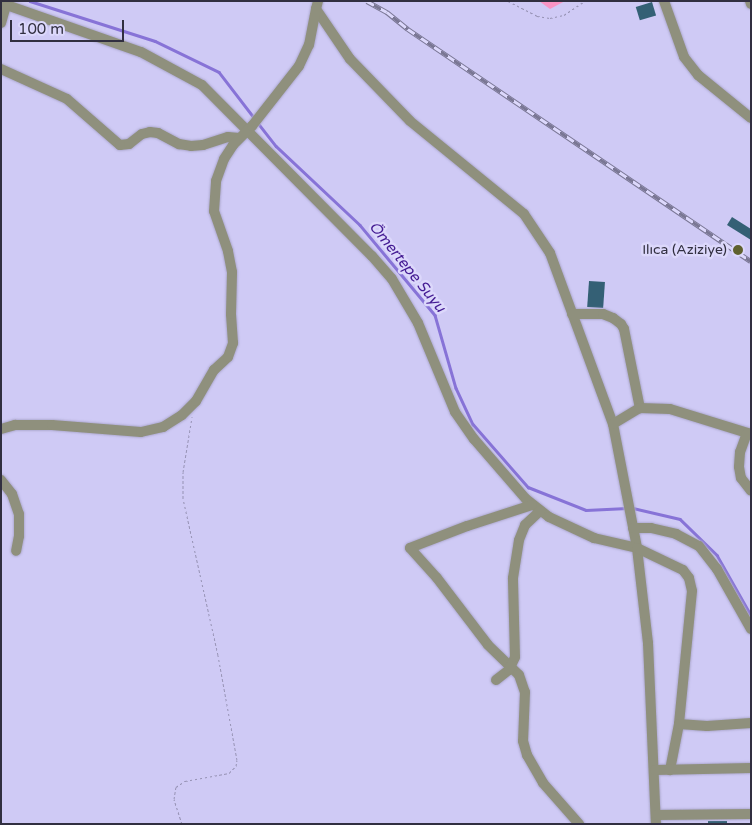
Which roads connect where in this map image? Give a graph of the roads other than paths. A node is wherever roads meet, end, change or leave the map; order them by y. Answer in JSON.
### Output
{"nodes":[{"id":1,"x":664,"y":1,"type":"edge"},
{"id":2,"x":3,"y":4,"type":"edge"},
{"id":3,"x":317,"y":5,"type":"edge"},
{"id":4,"x":1,"y":23,"type":"edge"},
{"id":5,"x":1,"y":68,"type":"edge"},
{"id":6,"x":751,"y":118,"type":"edge"},
{"id":7,"x":246,"y":132,"type":"junction"},
{"id":8,"x":572,"y":314,"type":"junction"},
{"id":9,"x":640,"y":408,"type":"junction"},
{"id":10,"x":613,"y":424,"type":"junction"},
{"id":11,"x":1,"y":429,"type":"edge"},
{"id":12,"x":749,"y":434,"type":"edge"},
{"id":13,"x":1,"y":480,"type":"edge"},
{"id":14,"x":751,"y":491,"type":"edge"},
{"id":15,"x":536,"y":508,"type":"junction"},
{"id":16,"x":633,"y":527,"type":"junction"},
{"id":17,"x":637,"y":548,"type":"junction"},
{"id":18,"x":16,"y":551,"type":"dead end"},
{"id":19,"x":751,"y":629,"type":"edge"},
{"id":20,"x":511,"y":666,"type":"junction"},
{"id":21,"x":496,"y":680,"type":"dead end"},
{"id":22,"x":751,"y":723,"type":"edge"},
{"id":23,"x":679,"y":724,"type":"junction"},
{"id":24,"x":751,"y":768,"type":"edge"},
{"id":25,"x":654,"y":770,"type":"junction"},
{"id":26,"x":670,"y":770,"type":"junction"},
{"id":27,"x":751,"y":814,"type":"edge"},
{"id":28,"x":656,"y":820,"type":"edge"},
{"id":29,"x":579,"y":824,"type":"edge"}],
"edges":[{"from":1,"to":6,"type":"street"},
{"from":2,"to":4,"type":"street"},
{"from":2,"to":7,"type":"street"},
{"from":3,"to":7,"type":"street"},
{"from":3,"to":8,"type":"street"},
{"from":5,"to":7,"type":"street"},
{"from":7,"to":11,"type":"street"},
{"from":7,"to":15,"type":"street"},
{"from":8,"to":9,"type":"street"},
{"from":8,"to":10,"type":"street"},
{"from":9,"to":10,"type":"street"},
{"from":9,"to":12,"type":"street"},
{"from":10,"to":16,"type":"street"},
{"from":12,"to":14,"type":"street"},
{"from":13,"to":18,"type":"street"},
{"from":15,"to":17,"type":"street"},
{"from":15,"to":20,"type":"street"},
{"from":15,"to":20,"type":"street"},
{"from":16,"to":17,"type":"street"},
{"from":16,"to":19,"type":"street"},
{"from":17,"to":23,"type":"street"},
{"from":17,"to":25,"type":"street"},
{"from":20,"to":21,"type":"street"},
{"from":20,"to":29,"type":"street"},
{"from":22,"to":23,"type":"street"},
{"from":23,"to":26,"type":"street"},
{"from":24,"to":26,"type":"street"},
{"from":25,"to":26,"type":"street"},
{"from":25,"to":28,"type":"street"},
{"from":27,"to":28,"type":"street"}]}
